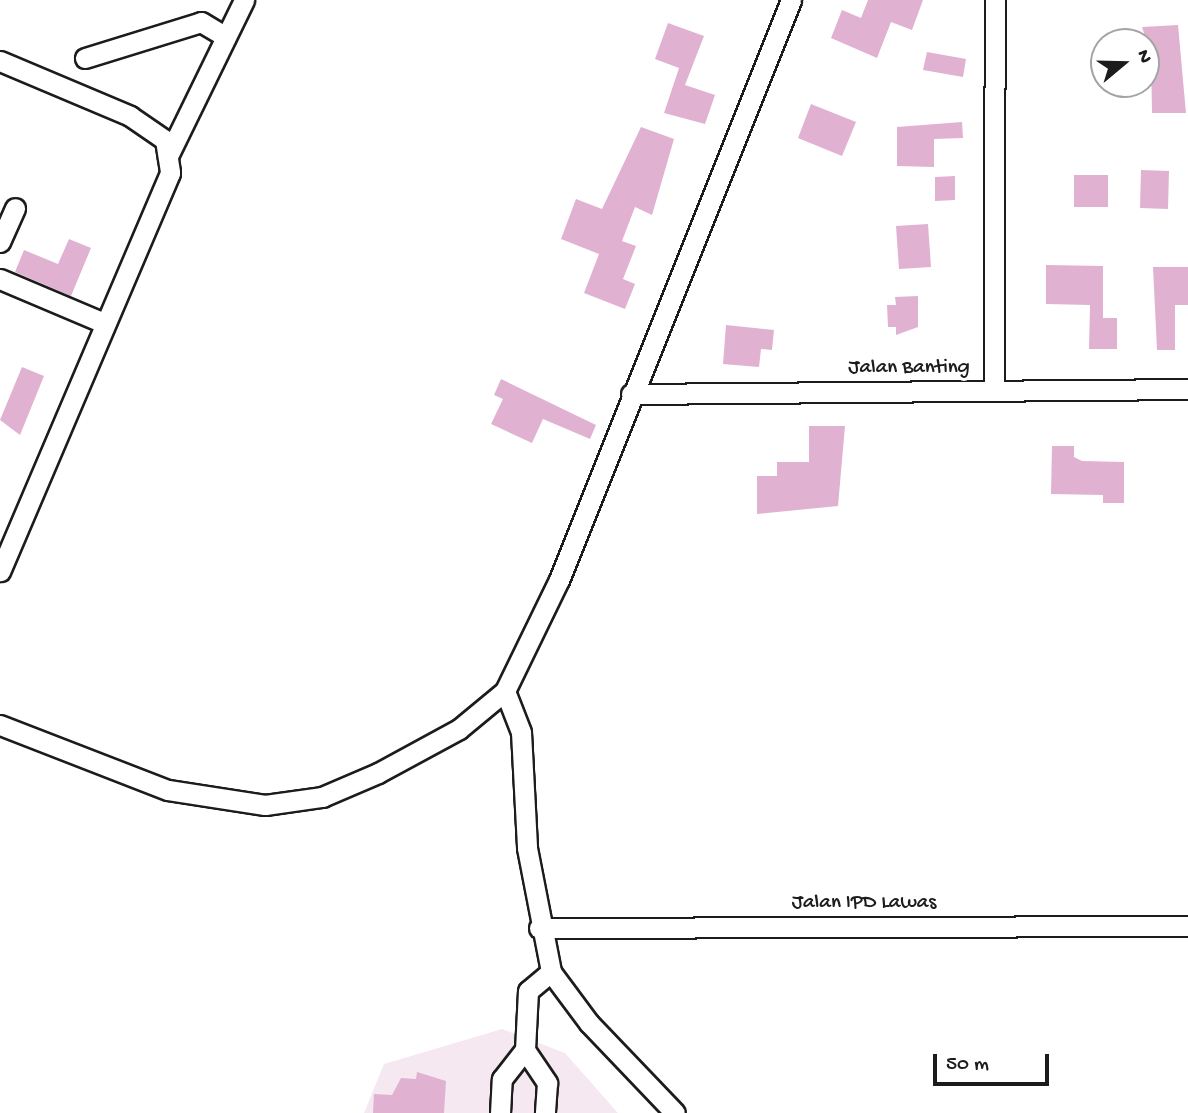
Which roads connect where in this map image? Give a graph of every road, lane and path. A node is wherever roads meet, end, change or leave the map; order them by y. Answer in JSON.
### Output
{"nodes":[{"id":1,"x":244,"y":0,"type":"edge"},
{"id":2,"x":791,"y":0,"type":"edge"},
{"id":3,"x":995,"y":0,"type":"edge"},
{"id":4,"x":226,"y":37,"type":"junction"},
{"id":5,"x":85,"y":58,"type":"dead end"},
{"id":6,"x":0,"y":61,"type":"edge"},
{"id":7,"x":168,"y":156,"type":"junction"},
{"id":8,"x":15,"y":208,"type":"dead end"},
{"id":9,"x":0,"y":242,"type":"edge"},
{"id":10,"x":0,"y":279,"type":"edge"},
{"id":11,"x":102,"y":322,"type":"junction"},
{"id":12,"x":1188,"y":389,"type":"edge"},
{"id":13,"x":994,"y":391,"type":"junction"},
{"id":14,"x":631,"y":394,"type":"junction"},
{"id":15,"x":0,"y":571,"type":"edge"},
{"id":16,"x":505,"y":691,"type":"junction"},
{"id":17,"x":0,"y":725,"type":"edge"},
{"id":18,"x":1188,"y":926,"type":"edge"},
{"id":19,"x":539,"y":928,"type":"junction"},
{"id":20,"x":551,"y":972,"type":"junction"},
{"id":21,"x":525,"y":1050,"type":"junction"},
{"id":22,"x":500,"y":1113,"type":"edge"},
{"id":23,"x":545,"y":1113,"type":"edge"},
{"id":24,"x":675,"y":1113,"type":"edge"}],
"edges":[{"from":1,"to":4,"type":"street"},
{"from":2,"to":14,"type":"street"},
{"from":3,"to":13,"type":"street"},
{"from":4,"to":5,"type":"street"},
{"from":4,"to":7,"type":"street"},
{"from":6,"to":7,"type":"street"},
{"from":7,"to":11,"type":"street"},
{"from":8,"to":9,"type":"street"},
{"from":10,"to":11,"type":"street"},
{"from":11,"to":15,"type":"street"},
{"from":12,"to":13,"type":"street","name":"Jalan Banting"},
{"from":13,"to":14,"type":"street","name":"Jalan Banting"},
{"from":14,"to":16,"type":"street"},
{"from":16,"to":17,"type":"street"},
{"from":16,"to":19,"type":"street"},
{"from":18,"to":19,"type":"street","name":"Jalan IPD Lawas"},
{"from":19,"to":20,"type":"street"},
{"from":20,"to":21,"type":"street"},
{"from":20,"to":24,"type":"street"},
{"from":21,"to":22,"type":"street"},
{"from":21,"to":23,"type":"street"}]}
